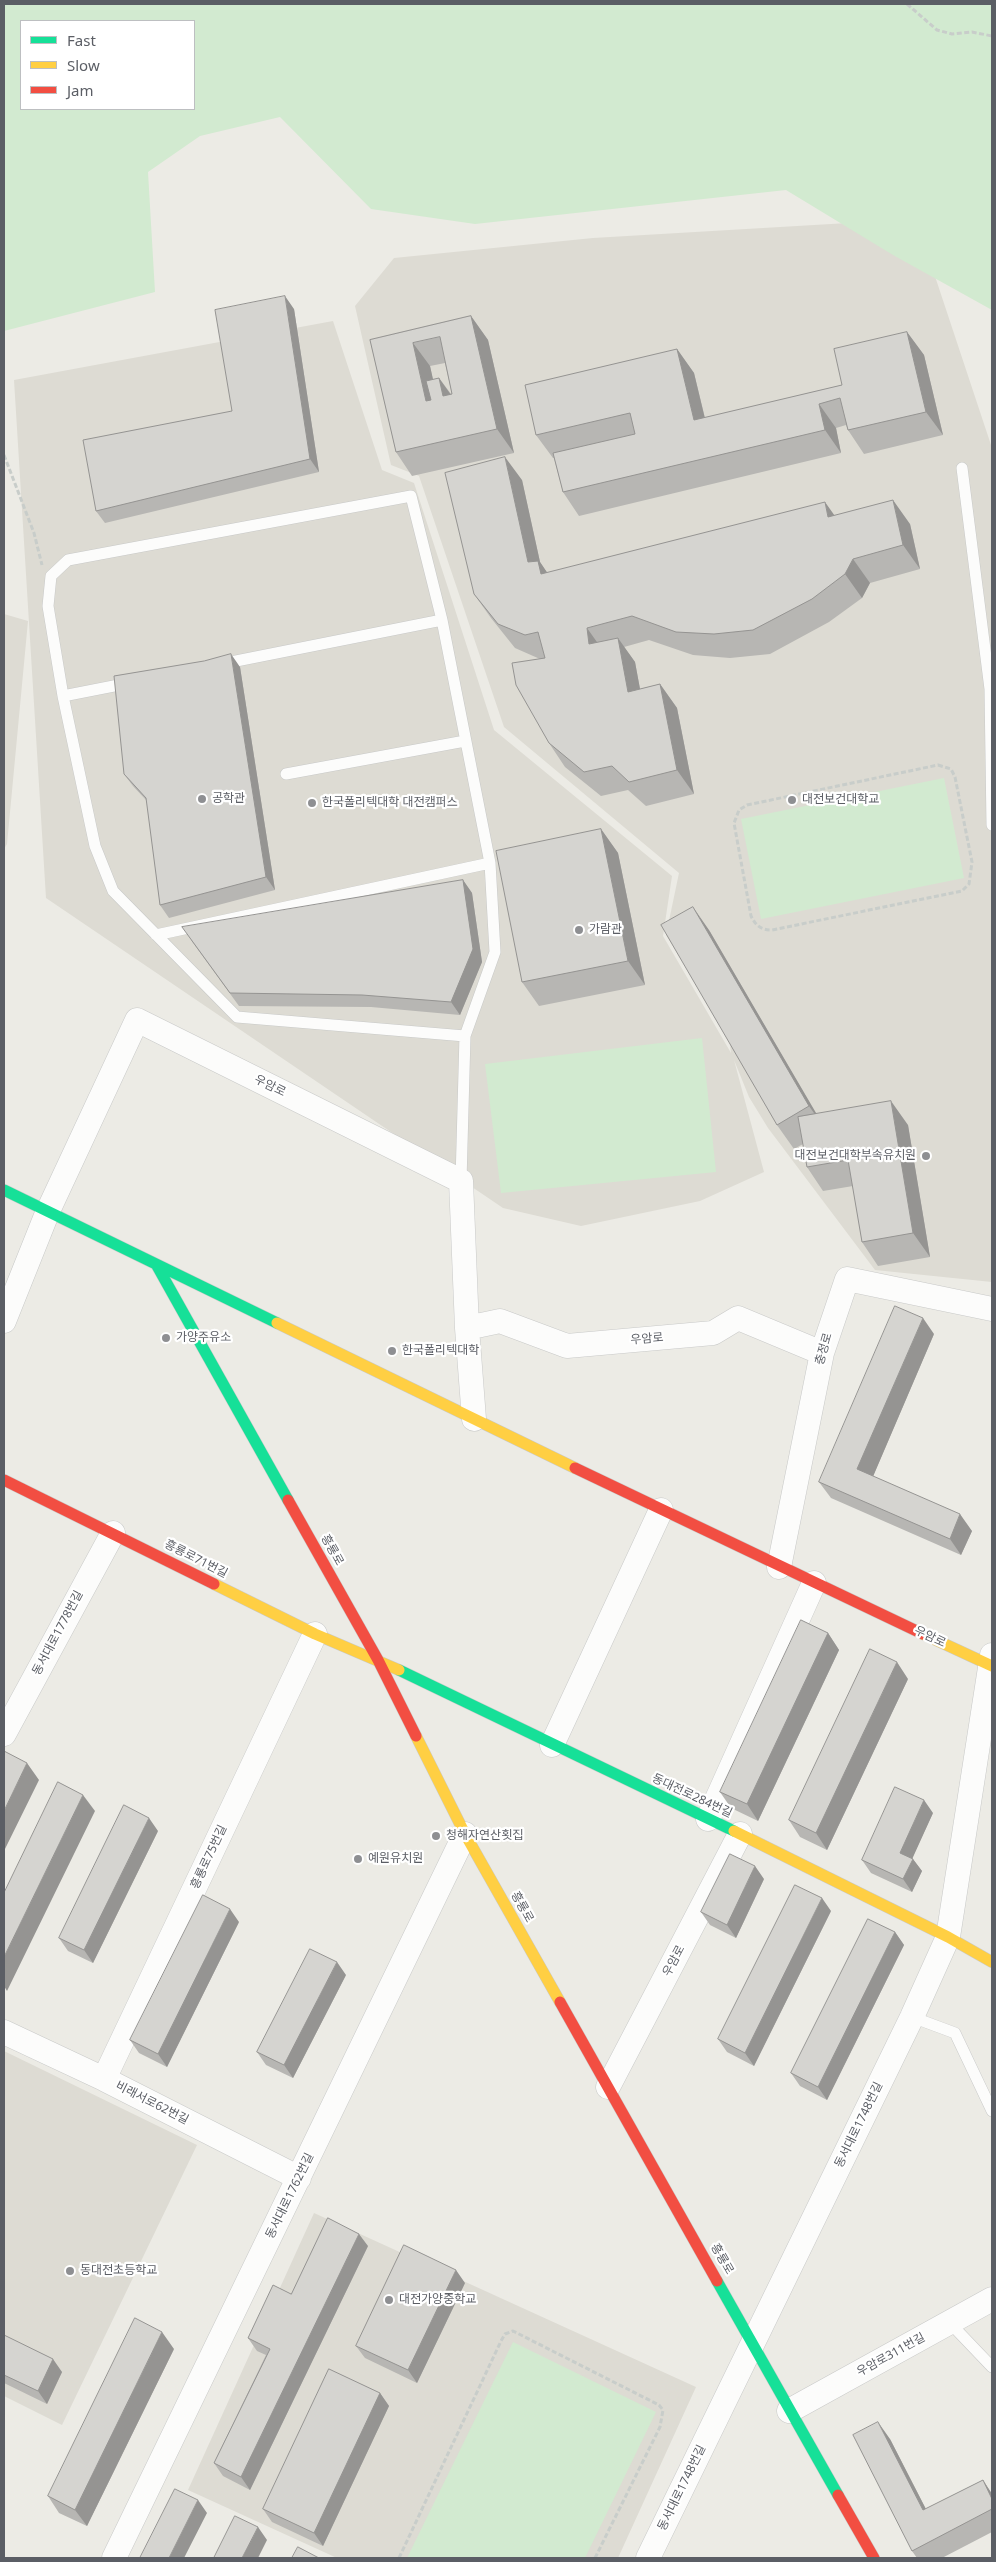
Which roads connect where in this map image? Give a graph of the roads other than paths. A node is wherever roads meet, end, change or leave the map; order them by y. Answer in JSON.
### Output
{"nodes":[{"id":1,"x":962,"y":468,"type":"dead end"},
{"id":2,"x":442,"y":620,"type":"junction"},
{"id":3,"x":211,"y":666,"type":"edge"},
{"id":4,"x":143,"y":680,"type":"edge"},
{"id":5,"x":63,"y":696,"type":"junction"},
{"id":6,"x":465,"y":741,"type":"junction"},
{"id":7,"x":286,"y":774,"type":"dead end"},
{"id":8,"x":992,"y":825,"type":"edge"},
{"id":9,"x":490,"y":864,"type":"junction"},
{"id":10,"x":156,"y":935,"type":"junction"},
{"id":11,"x":465,"y":1036,"type":"junction"},
{"id":12,"x":461,"y":1181,"type":"junction"},
{"id":13,"x":4,"y":1190,"type":"edge"},
{"id":14,"x":48,"y":1211,"type":"junction"},
{"id":15,"x":156,"y":1264,"type":"junction"},
{"id":16,"x":992,"y":1309,"type":"edge"},
{"id":17,"x":4,"y":1321,"type":"edge"},
{"id":18,"x":467,"y":1328,"type":"junction"},
{"id":19,"x":822,"y":1353,"type":"junction"},
{"id":20,"x":474,"y":1419,"type":"junction"},
{"id":21,"x":4,"y":1480,"type":"edge"},
{"id":22,"x":661,"y":1510,"type":"junction"},
{"id":23,"x":113,"y":1533,"type":"junction"},
{"id":24,"x":779,"y":1567,"type":"junction"},
{"id":25,"x":814,"y":1583,"type":"junction"},
{"id":26,"x":315,"y":1634,"type":"junction"},
{"id":27,"x":378,"y":1660,"type":"junction"},
{"id":28,"x":992,"y":1662,"type":"edge"},
{"id":29,"x":4,"y":1734,"type":"edge"},
{"id":30,"x":552,"y":1745,"type":"junction"},
{"id":31,"x":708,"y":1819,"type":"junction"},
{"id":32,"x":466,"y":1834,"type":"junction"},
{"id":33,"x":740,"y":1834,"type":"junction"},
{"id":34,"x":948,"y":1937,"type":"junction"},
{"id":35,"x":992,"y":1962,"type":"edge"},
{"id":36,"x":912,"y":2017,"type":"junction"},
{"id":37,"x":4,"y":2032,"type":"edge"},
{"id":38,"x":104,"y":2079,"type":"junction"},
{"id":39,"x":608,"y":2087,"type":"junction"},
{"id":40,"x":992,"y":2111,"type":"edge"},
{"id":41,"x":298,"y":2178,"type":"junction"},
{"id":42,"x":992,"y":2299,"type":"edge"},
{"id":43,"x":950,"y":2323,"type":"junction"},
{"id":44,"x":753,"y":2342,"type":"junction"},
{"id":45,"x":992,"y":2367,"type":"edge"},
{"id":46,"x":789,"y":2411,"type":"junction"},
{"id":47,"x":114,"y":2558,"type":"edge"},
{"id":48,"x":648,"y":2558,"type":"edge"},
{"id":49,"x":874,"y":2558,"type":"edge"}],
"edges":[{"from":1,"to":8,"type":"lane"},
{"from":2,"to":3,"type":"lane"},
{"from":2,"to":5,"type":"lane"},
{"from":2,"to":6,"type":"lane"},
{"from":4,"to":5,"type":"lane"},
{"from":5,"to":10,"type":"lane"},
{"from":6,"to":7,"type":"lane"},
{"from":6,"to":9,"type":"lane"},
{"from":9,"to":10,"type":"lane"},
{"from":9,"to":11,"type":"lane"},
{"from":10,"to":11,"type":"lane"},
{"from":11,"to":12,"type":"lane"},
{"from":12,"to":14,"type":"street","name":"우암로"},
{"from":12,"to":18,"type":"street"},
{"from":13,"to":14,"type":"main road","name":"우암로"},
{"from":14,"to":15,"type":"main road","name":"우암로"},
{"from":14,"to":17,"type":"street","name":"우암로"},
{"from":15,"to":20,"type":"main road","name":"우암로"},
{"from":15,"to":27,"type":"main road","name":"흥룡로"},
{"from":16,"to":19,"type":"street","name":"충정로"},
{"from":18,"to":19,"type":"street","name":"우암로"},
{"from":18,"to":20,"type":"street"},
{"from":19,"to":24,"type":"street","name":"충정로"},
{"from":20,"to":22,"type":"main road","name":"우암로"},
{"from":21,"to":23,"type":"main road","name":"흥룡로71번길"},
{"from":22,"to":24,"type":"main road","name":"우암로"},
{"from":22,"to":30,"type":"street"},
{"from":23,"to":26,"type":"main road","name":"흥룡로71번길"},
{"from":23,"to":29,"type":"street","name":"동서대로1778번길"},
{"from":24,"to":25,"type":"main road","name":"우암로"},
{"from":25,"to":28,"type":"main road","name":"우암로"},
{"from":25,"to":31,"type":"street"},
{"from":26,"to":27,"type":"main road","name":"흥룡로71번길"},
{"from":26,"to":38,"type":"street","name":"흥룡로75번길"},
{"from":27,"to":30,"type":"main road","name":"동대전로284번길"},
{"from":27,"to":32,"type":"main road","name":"흥룡로"},
{"from":28,"to":34,"type":"street","name":"동서대로1748번길"},
{"from":30,"to":31,"type":"main road","name":"동대전로284번길"},
{"from":31,"to":33,"type":"main road","name":"동대전로284번길"},
{"from":32,"to":39,"type":"main road","name":"흥룡로"},
{"from":32,"to":41,"type":"street","name":"동서대로1762번길"},
{"from":33,"to":34,"type":"main road","name":"동대전로284번길"},
{"from":33,"to":39,"type":"street","name":"우암로"},
{"from":34,"to":35,"type":"main road","name":"동대전로284번길"},
{"from":34,"to":36,"type":"street","name":"동서대로1748번길"},
{"from":36,"to":40,"type":"lane"},
{"from":36,"to":44,"type":"street","name":"동서대로1748번길"},
{"from":37,"to":38,"type":"street","name":"비래서로62번길"},
{"from":38,"to":41,"type":"street","name":"비래서로62번길"},
{"from":39,"to":44,"type":"main road","name":"흥룡로"},
{"from":41,"to":47,"type":"street","name":"동서대로1762번길"},
{"from":42,"to":43,"type":"street","name":"우암로311번길"},
{"from":43,"to":45,"type":"lane"},
{"from":43,"to":46,"type":"street","name":"우암로311번길"},
{"from":44,"to":46,"type":"main road","name":"흥룡로"},
{"from":44,"to":48,"type":"street","name":"동서대로1748번길"},
{"from":46,"to":49,"type":"main road","name":"흥룡로"}]}
